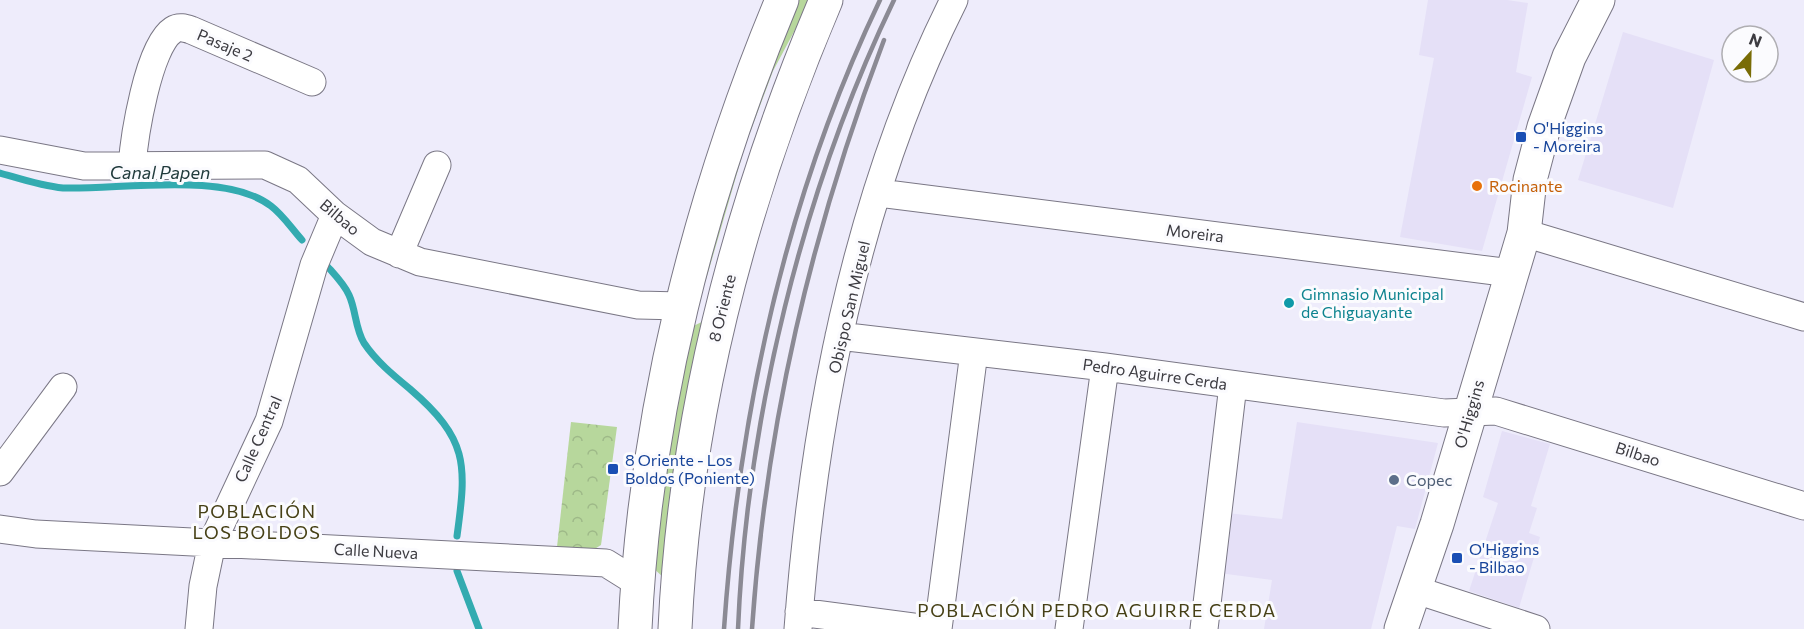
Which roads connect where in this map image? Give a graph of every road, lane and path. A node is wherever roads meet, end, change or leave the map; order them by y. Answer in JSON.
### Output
{"nodes":[{"id":1,"x":782,"y":0,"type":"edge"},
{"id":2,"x":826,"y":0,"type":"edge"},
{"id":3,"x":954,"y":0,"type":"edge"},
{"id":4,"x":1598,"y":0,"type":"edge"},
{"id":5,"x":312,"y":82,"type":"dead end"},
{"id":6,"x":0,"y":150,"type":"edge"},
{"id":7,"x":437,"y":165,"type":"dead end"},
{"id":8,"x":132,"y":167,"type":"junction"},
{"id":9,"x":879,"y":192,"type":"junction"},
{"id":10,"x":335,"y":215,"type":"junction"},
{"id":11,"x":1524,"y":233,"type":"junction"},
{"id":12,"x":399,"y":254,"type":"junction"},
{"id":13,"x":1511,"y":273,"type":"junction"},
{"id":14,"x":728,"y":281,"type":"junction"},
{"id":15,"x":681,"y":306,"type":"junction"},
{"id":16,"x":1804,"y":317,"type":"edge"},
{"id":17,"x":840,"y":336,"type":"junction"},
{"id":18,"x":974,"y":352,"type":"junction"},
{"id":19,"x":1105,"y":367,"type":"junction"},
{"id":20,"x":1233,"y":385,"type":"junction"},
{"id":21,"x":63,"y":387,"type":"dead end"},
{"id":22,"x":1470,"y":411,"type":"junction"},
{"id":23,"x":0,"y":472,"type":"edge"},
{"id":24,"x":1804,"y":506,"type":"edge"},
{"id":25,"x":0,"y":529,"type":"edge"},
{"id":26,"x":212,"y":543,"type":"junction"},
{"id":27,"x":638,"y":583,"type":"junction"},
{"id":28,"x":1416,"y":590,"type":"junction"},
{"id":29,"x":799,"y":621,"type":"edge"},
{"id":30,"x":675,"y":627,"type":"edge"},
{"id":31,"x":199,"y":629,"type":"edge"},
{"id":32,"x":635,"y":629,"type":"edge"},
{"id":33,"x":928,"y":629,"type":"edge"},
{"id":34,"x":938,"y":629,"type":"edge"},
{"id":35,"x":1069,"y":629,"type":"edge"},
{"id":36,"x":1204,"y":629,"type":"edge"},
{"id":37,"x":1401,"y":629,"type":"edge"},
{"id":38,"x":1536,"y":629,"type":"edge"}],
"edges":[{"from":1,"to":15,"type":"main road"},
{"from":2,"to":14,"type":"main road","name":"8 Oriente"},
{"from":3,"to":9,"type":"street","name":"Obispo San Miguel"},
{"from":4,"to":11,"type":"main road","name":"O'Higgins"},
{"from":5,"to":8,"type":"street","name":"Pasaje 2"},
{"from":6,"to":8,"type":"street","name":"Bilbao"},
{"from":7,"to":12,"type":"street"},
{"from":8,"to":10,"type":"street","name":"Bilbao"},
{"from":9,"to":13,"type":"street","name":"Moreira"},
{"from":9,"to":17,"type":"street","name":"Obispo San Miguel"},
{"from":10,"to":12,"type":"street","name":"Bilbao"},
{"from":10,"to":26,"type":"street","name":"Calle Central"},
{"from":11,"to":13,"type":"main road","name":"O'Higgins"},
{"from":11,"to":16,"type":"street"},
{"from":12,"to":15,"type":"street","name":"Bilbao"},
{"from":13,"to":22,"type":"main road","name":"O'Higgins"},
{"from":14,"to":15,"type":"main road"},
{"from":14,"to":30,"type":"main road","name":"8 Oriente"},
{"from":15,"to":27,"type":"main road"},
{"from":17,"to":18,"type":"street","name":"Pedro Aguirre Cerda"},
{"from":17,"to":29,"type":"street","name":"Obispo San Miguel"},
{"from":18,"to":19,"type":"street","name":"Pedro Aguirre Cerda"},
{"from":18,"to":34,"type":"street"},
{"from":19,"to":20,"type":"street","name":"Pedro Aguirre Cerda"},
{"from":19,"to":35,"type":"street"},
{"from":20,"to":22,"type":"street","name":"Pedro Aguirre Cerda"},
{"from":20,"to":36,"type":"street"},
{"from":21,"to":23,"type":"street"},
{"from":22,"to":24,"type":"street","name":"Bilbao"},
{"from":22,"to":28,"type":"main road","name":"O'Higgins"},
{"from":25,"to":26,"type":"street","name":"Calle Nueva"},
{"from":26,"to":27,"type":"street","name":"Calle Nueva"},
{"from":26,"to":31,"type":"street","name":"Calle Central"},
{"from":27,"to":30,"type":"main road"},
{"from":27,"to":32,"type":"main road"},
{"from":28,"to":37,"type":"main road","name":"O'Higgins"},
{"from":28,"to":38,"type":"street"},
{"from":29,"to":33,"type":"street"}]}
